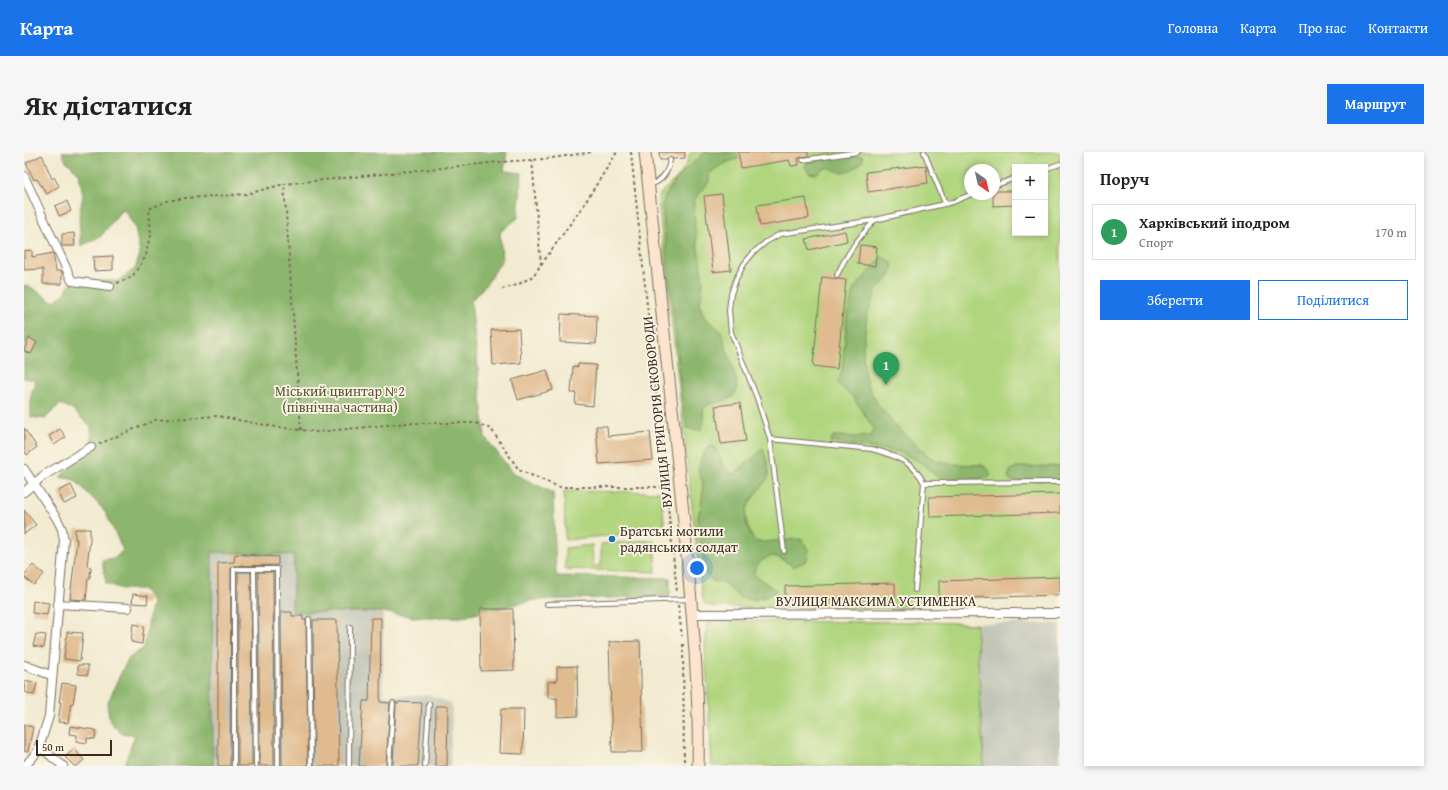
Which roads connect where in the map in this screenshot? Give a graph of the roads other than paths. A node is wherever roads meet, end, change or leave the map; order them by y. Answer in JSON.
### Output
{"nodes":[{"id":1,"x":645,"y":152,"type":"edge"},
{"id":2,"x":858,"y":152,"type":"edge"},
{"id":3,"x":924,"y":152,"type":"edge"},
{"id":4,"x":670,"y":160,"type":"dead end"},
{"id":5,"x":803,"y":160,"type":"dead end"},
{"id":6,"x":1060,"y":164,"type":"edge"},
{"id":7,"x":1048,"y":168,"type":"edge"},
{"id":8,"x":24,"y":176,"type":"edge"},
{"id":9,"x":1012,"y":179,"type":"edge"},
{"id":10,"x":1000,"y":184,"type":"edge"},
{"id":11,"x":648,"y":185,"type":"junction"},
{"id":12,"x":964,"y":197,"type":"edge"},
{"id":13,"x":945,"y":203,"type":"junction"},
{"id":14,"x":875,"y":220,"type":"junction"},
{"id":15,"x":838,"y":275,"type":"dead end"},
{"id":16,"x":110,"y":286,"type":"road end"},
{"id":17,"x":770,"y":438,"type":"junction"},
{"id":18,"x":90,"y":447,"type":"road end"},
{"id":19,"x":24,"y":469,"type":"edge"},
{"id":20,"x":1060,"y":482,"type":"edge"},
{"id":21,"x":33,"y":484,"type":"junction"},
{"id":22,"x":924,"y":484,"type":"junction"},
{"id":23,"x":24,"y":492,"type":"edge"},
{"id":24,"x":784,"y":551,"type":"dead end"},
{"id":25,"x":254,"y":569,"type":"junction"},
{"id":26,"x":916,"y":590,"type":"dead end"},
{"id":27,"x":691,"y":599,"type":"junction"},
{"id":28,"x":58,"y":604,"type":"junction"},
{"id":29,"x":547,"y":604,"type":"dead end"},
{"id":30,"x":128,"y":608,"type":"dead end"},
{"id":31,"x":1060,"y":612,"type":"edge"},
{"id":32,"x":693,"y":614,"type":"junction"},
{"id":33,"x":309,"y":619,"type":"dead end"},
{"id":34,"x":350,"y":627,"type":"dead end"},
{"id":35,"x":24,"y":665,"type":"edge"},
{"id":36,"x":52,"y":675,"type":"junction"},
{"id":37,"x":393,"y":703,"type":"dead end"},
{"id":38,"x":428,"y":704,"type":"dead end"},
{"id":39,"x":39,"y":746,"type":"junction"},
{"id":40,"x":25,"y":766,"type":"edge"},
{"id":41,"x":63,"y":766,"type":"edge"},
{"id":42,"x":234,"y":766,"type":"edge"},
{"id":43,"x":256,"y":766,"type":"edge"},
{"id":44,"x":278,"y":766,"type":"edge"},
{"id":45,"x":311,"y":766,"type":"edge"},
{"id":46,"x":349,"y":766,"type":"edge"},
{"id":47,"x":389,"y":766,"type":"edge"},
{"id":48,"x":426,"y":766,"type":"edge"},
{"id":49,"x":698,"y":766,"type":"edge"}],
"edges":[{"from":1,"to":11,"type":"street","name":"ВУЛИЦЯ ГРИГОРІЯ СКОВОРОДИ"},
{"from":2,"to":5,"type":"lane"},
{"from":3,"to":13,"type":"lane"},
{"from":4,"to":11,"type":"lane"},
{"from":6,"to":7,"type":"lane"},
{"from":8,"to":16,"type":"street"},
{"from":9,"to":10,"type":"lane"},
{"from":11,"to":27,"type":"street","name":"ВУЛИЦЯ ГРИГОРІЯ СКОВОРОДИ"},
{"from":12,"to":13,"type":"lane"},
{"from":13,"to":14,"type":"lane"},
{"from":14,"to":15,"type":"lane"},
{"from":14,"to":17,"type":"lane"},
{"from":17,"to":22,"type":"lane"},
{"from":17,"to":24,"type":"lane"},
{"from":18,"to":21,"type":"street"},
{"from":19,"to":21,"type":"street"},
{"from":20,"to":22,"type":"lane"},
{"from":21,"to":23,"type":"street"},
{"from":21,"to":28,"type":"street"},
{"from":22,"to":26,"type":"lane"},
{"from":25,"to":42,"type":"lane"},
{"from":25,"to":43,"type":"lane"},
{"from":25,"to":44,"type":"lane"},
{"from":27,"to":29,"type":"lane"},
{"from":27,"to":32,"type":"street","name":"ВУЛИЦЯ ГРИГОРІЯ СКОВОРОДИ"},
{"from":28,"to":30,"type":"street"},
{"from":28,"to":36,"type":"street"},
{"from":31,"to":32,"type":"street","name":"ВУЛИЦЯ МАКСИМА УСТИМЕНКА"},
{"from":32,"to":49,"type":"street","name":"ВУЛИЦЯ ГРИГОРІЯ СКОВОРОДИ"},
{"from":33,"to":45,"type":"lane"},
{"from":34,"to":46,"type":"lane"},
{"from":35,"to":36,"type":"street"},
{"from":36,"to":39,"type":"street"},
{"from":37,"to":47,"type":"lane"},
{"from":38,"to":48,"type":"lane"},
{"from":39,"to":40,"type":"street"},
{"from":39,"to":41,"type":"street"}]}
